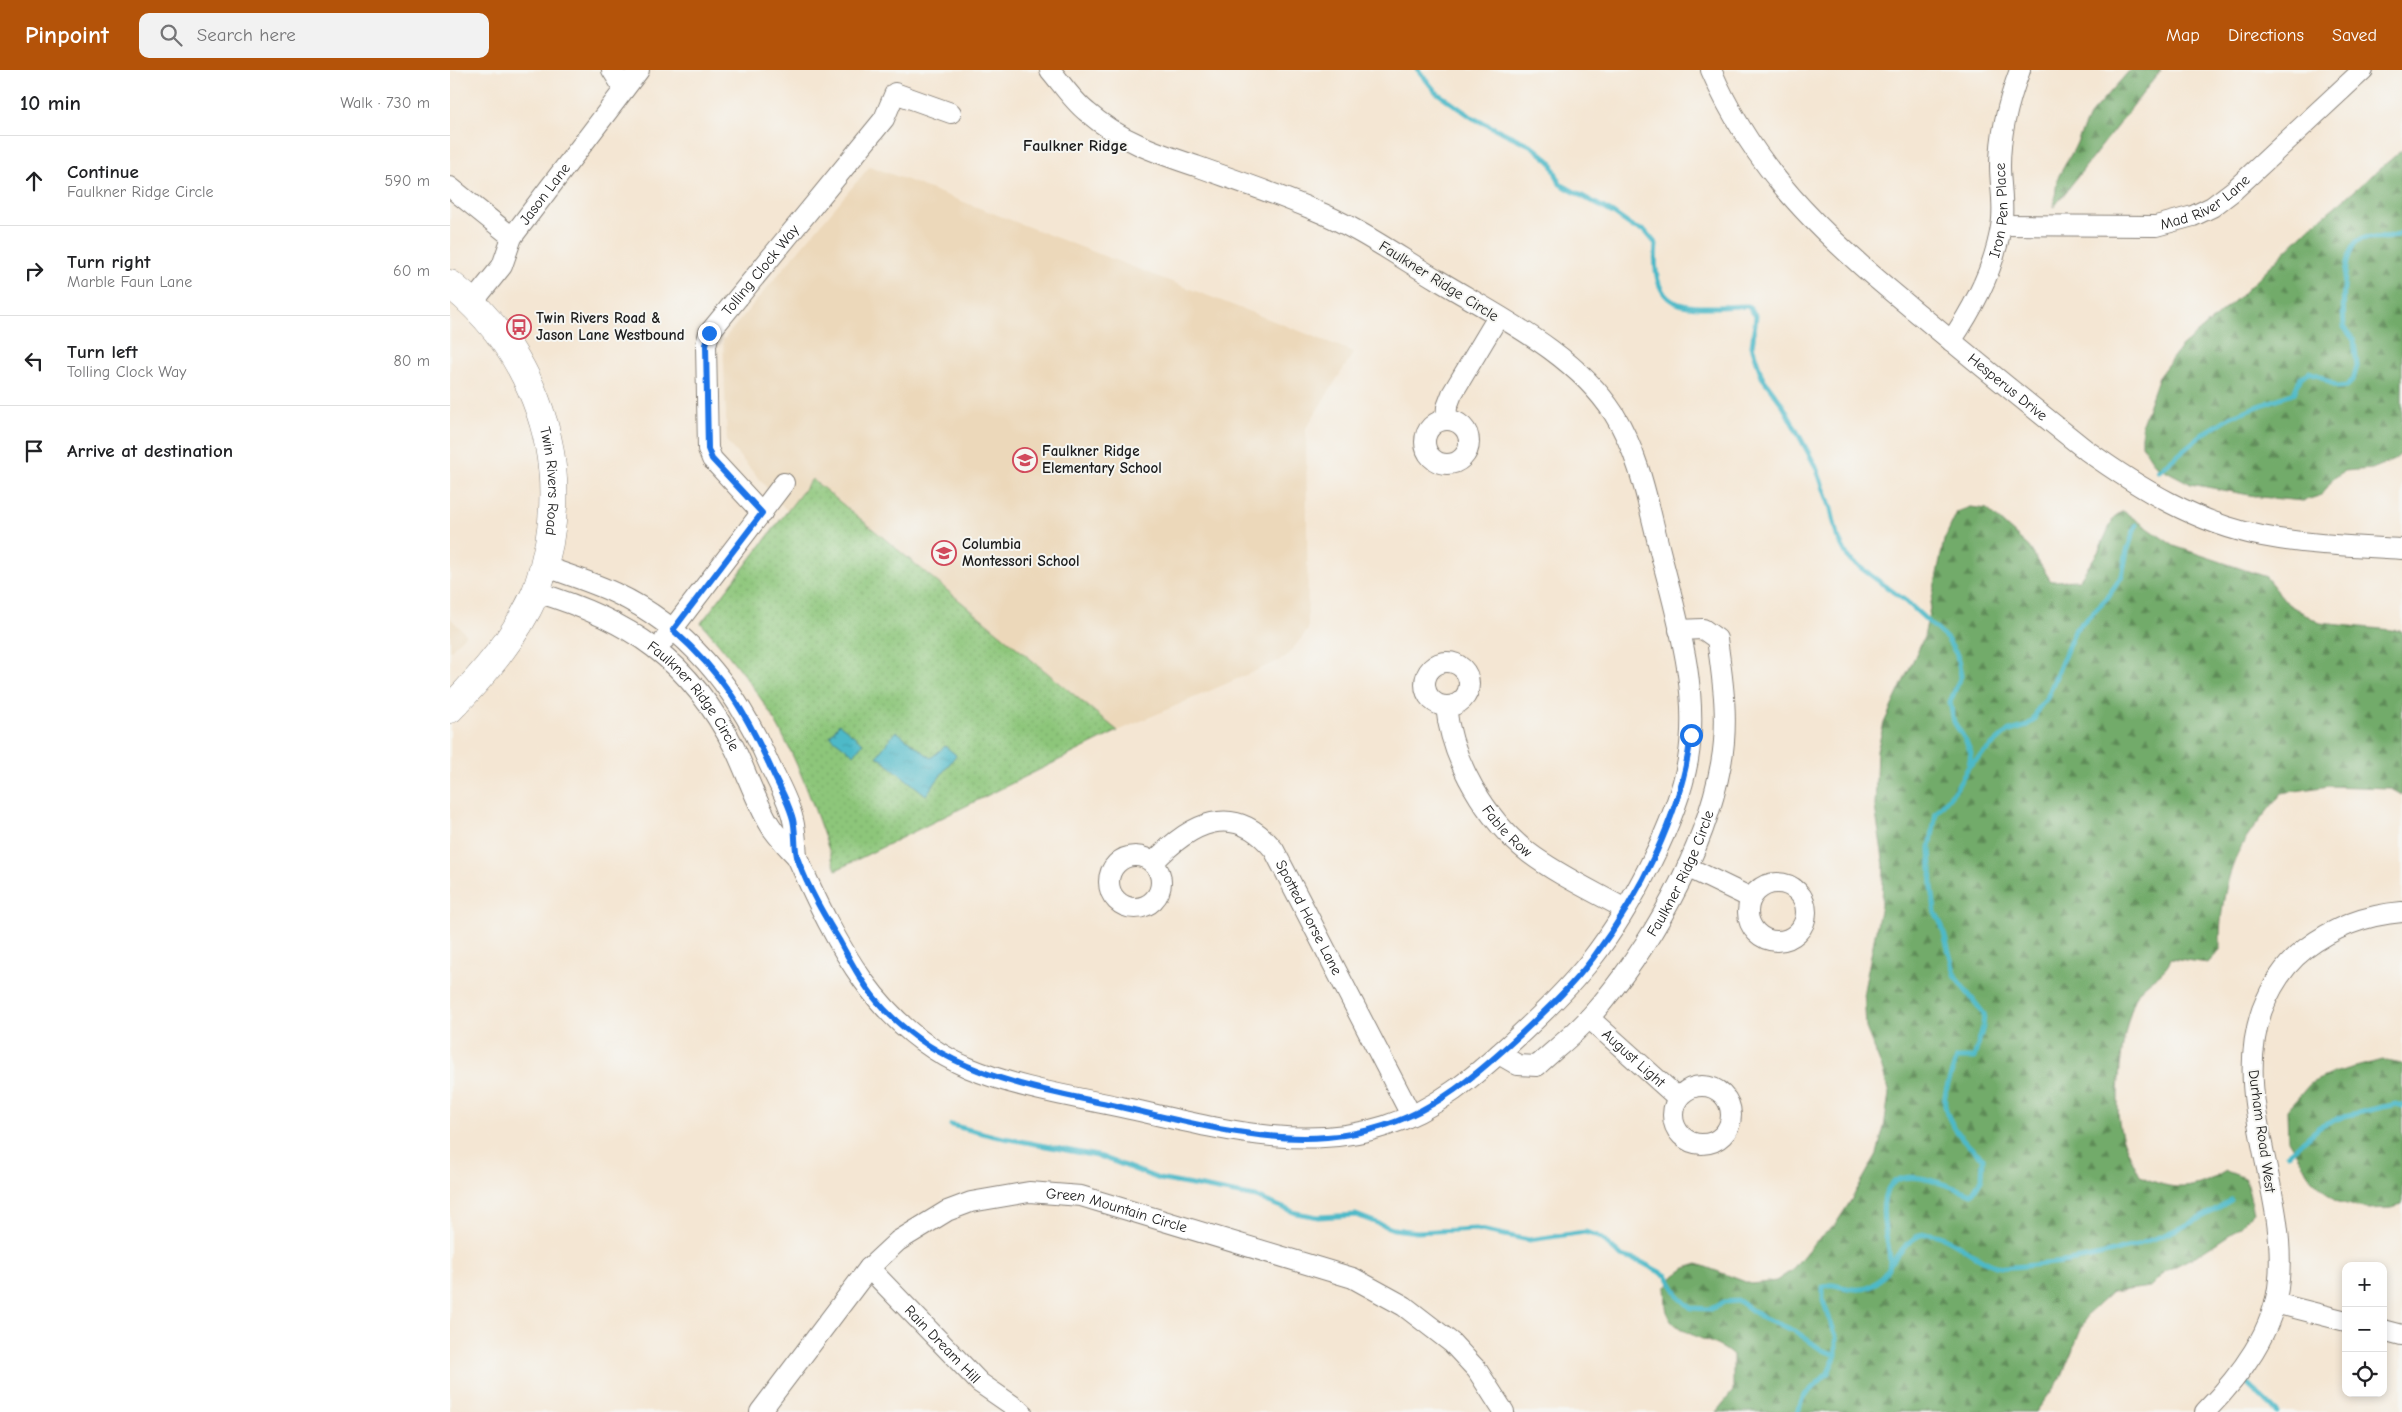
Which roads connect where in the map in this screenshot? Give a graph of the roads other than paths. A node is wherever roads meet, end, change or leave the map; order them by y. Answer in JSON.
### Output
{"nodes":[{"id":1,"x":612,"y":70,"type":"edge"},
{"id":2,"x":639,"y":70,"type":"edge"},
{"id":3,"x":1050,"y":70,"type":"edge"},
{"id":4,"x":1711,"y":70,"type":"edge"},
{"id":5,"x":2020,"y":70,"type":"edge"},
{"id":6,"x":2363,"y":70,"type":"edge"},
{"id":7,"x":624,"y":89,"type":"junction"},
{"id":8,"x":950,"y":112,"type":"dead end"},
{"id":9,"x":450,"y":187,"type":"edge"},
{"id":10,"x":2002,"y":225,"type":"junction"},
{"id":11,"x":512,"y":236,"type":"junction"},
{"id":12,"x":450,"y":284,"type":"edge"},
{"id":13,"x":473,"y":302,"type":"junction"},
{"id":14,"x":1498,"y":317,"type":"junction"},
{"id":15,"x":1951,"y":341,"type":"junction"},
{"id":16,"x":1446,"y":420,"type":"dead end"},
{"id":17,"x":784,"y":484,"type":"dead end"},
{"id":18,"x":762,"y":513,"type":"junction"},
{"id":19,"x":2402,"y":549,"type":"edge"},
{"id":20,"x":544,"y":566,"type":"junction"},
{"id":21,"x":536,"y":592,"type":"junction"},
{"id":22,"x":673,"y":630,"type":"junction"},
{"id":23,"x":1680,"y":630,"type":"junction"},
{"id":24,"x":658,"y":649,"type":"junction"},
{"id":25,"x":1446,"y":706,"type":"dead end"},
{"id":26,"x":450,"y":709,"type":"edge"},
{"id":27,"x":797,"y":858,"type":"junction"},
{"id":28,"x":1153,"y":863,"type":"dead end"},
{"id":29,"x":1687,"y":867,"type":"junction"},
{"id":30,"x":1751,"y":898,"type":"dead end"},
{"id":31,"x":1625,"y":909,"type":"junction"},
{"id":32,"x":2402,"y":912,"type":"edge"},
{"id":33,"x":1589,"y":1018,"type":"junction"},
{"id":34,"x":1498,"y":1054,"type":"junction"},
{"id":35,"x":1678,"y":1098,"type":"dead end"},
{"id":36,"x":1411,"y":1115,"type":"junction"},
{"id":37,"x":870,"y":1268,"type":"junction"},
{"id":38,"x":2275,"y":1303,"type":"junction"},
{"id":39,"x":2342,"y":1320,"type":"edge"},
{"id":40,"x":2387,"y":1331,"type":"edge"},
{"id":41,"x":2402,"y":1335,"type":"edge"},
{"id":42,"x":760,"y":1412,"type":"edge"},
{"id":43,"x":1022,"y":1412,"type":"edge"},
{"id":44,"x":1504,"y":1412,"type":"edge"},
{"id":45,"x":2206,"y":1412,"type":"edge"}],
"edges":[{"from":1,"to":7,"type":"street"},
{"from":2,"to":7,"type":"street","name":"Jason Lane"},
{"from":3,"to":14,"type":"street","name":"Faulkner Ridge Circle"},
{"from":4,"to":15,"type":"street","name":"Hesperus Drive"},
{"from":5,"to":10,"type":"street","name":"Iron Pen Place"},
{"from":6,"to":10,"type":"street","name":"Mad River Lane"},
{"from":7,"to":11,"type":"street","name":"Jason Lane"},
{"from":8,"to":18,"type":"street","name":"Tolling Clock Way"},
{"from":9,"to":11,"type":"street"},
{"from":10,"to":15,"type":"street","name":"Iron Pen Place"},
{"from":11,"to":13,"type":"street","name":"Jason Lane"},
{"from":12,"to":13,"type":"street","name":"Twin Rivers Road"},
{"from":13,"to":20,"type":"street","name":"Twin Rivers Road"},
{"from":14,"to":16,"type":"street"},
{"from":14,"to":23,"type":"street","name":"Faulkner Ridge Circle"},
{"from":15,"to":19,"type":"street","name":"Hesperus Drive"},
{"from":17,"to":18,"type":"street"},
{"from":18,"to":22,"type":"street"},
{"from":20,"to":21,"type":"street","name":"Twin Rivers Road"},
{"from":20,"to":22,"type":"street","name":"Faulkner Ridge Circle"},
{"from":21,"to":24,"type":"street","name":"Faulkner Ridge Circle"},
{"from":21,"to":26,"type":"street","name":"Twin Rivers Road"},
{"from":22,"to":24,"type":"street"},
{"from":22,"to":27,"type":"street","name":"Faulkner Ridge Circle"},
{"from":23,"to":29,"type":"street","name":"Faulkner Ridge Circle"},
{"from":23,"to":31,"type":"street","name":"Faulkner Ridge Circle"},
{"from":24,"to":27,"type":"street","name":"Faulkner Ridge Circle"},
{"from":25,"to":31,"type":"street","name":"Fable Row"},
{"from":27,"to":36,"type":"street","name":"Faulkner Ridge Circle"},
{"from":28,"to":36,"type":"street","name":"Spotted Horse Lane"},
{"from":29,"to":30,"type":"street"},
{"from":29,"to":33,"type":"street","name":"Faulkner Ridge Circle"},
{"from":31,"to":34,"type":"street","name":"Faulkner Ridge Circle"},
{"from":32,"to":38,"type":"street","name":"Durham Road West"},
{"from":33,"to":34,"type":"street","name":"Faulkner Ridge Circle"},
{"from":33,"to":35,"type":"street","name":"August Light"},
{"from":34,"to":36,"type":"street","name":"Faulkner Ridge Circle"},
{"from":37,"to":42,"type":"street","name":"Green Mountain Circle"},
{"from":37,"to":43,"type":"street","name":"Rain Dream Hill"},
{"from":37,"to":44,"type":"street","name":"Green Mountain Circle"},
{"from":38,"to":39,"type":"street"},
{"from":38,"to":45,"type":"street","name":"Durham Road West"},
{"from":40,"to":41,"type":"street"}]}
